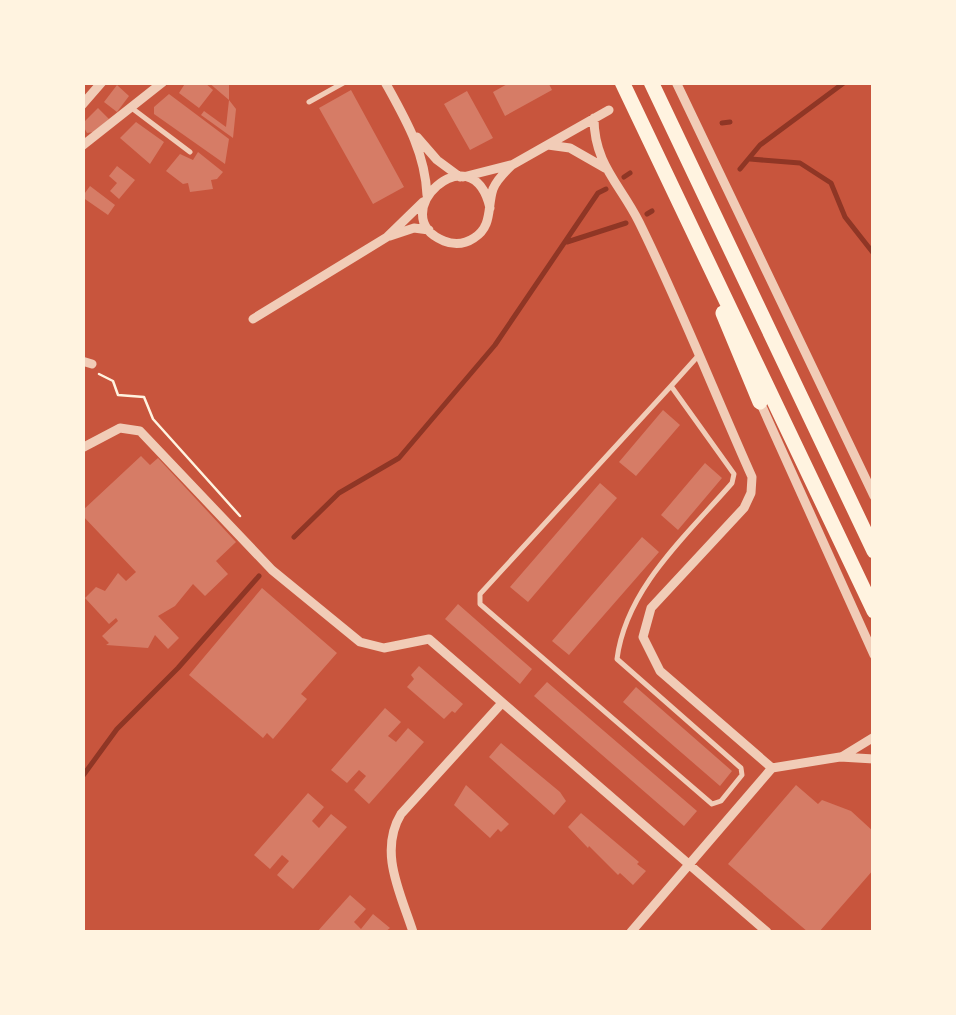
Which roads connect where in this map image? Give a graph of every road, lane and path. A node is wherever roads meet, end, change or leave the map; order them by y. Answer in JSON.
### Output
{"nodes":[{"id":1,"x":102,"y":82,"type":"edge"},
{"id":2,"x":163,"y":82,"type":"edge"},
{"id":3,"x":345,"y":82,"type":"edge"},
{"id":4,"x":385,"y":82,"type":"edge"},
{"id":5,"x":622,"y":82,"type":"edge"},
{"id":6,"x":651,"y":82,"type":"edge"},
{"id":7,"x":676,"y":82,"type":"edge"},
{"id":8,"x":309,"y":102,"type":"dead end"},
{"id":9,"x":82,"y":105,"type":"edge"},
{"id":10,"x":133,"y":109,"type":"junction"},
{"id":11,"x":609,"y":110,"type":"dead end"},
{"id":12,"x":594,"y":118,"type":"junction"},
{"id":13,"x":412,"y":131,"type":"junction"},
{"id":14,"x":546,"y":145,"type":"junction"},
{"id":15,"x":82,"y":146,"type":"edge"},
{"id":16,"x":190,"y":152,"type":"dead end"},
{"id":17,"x":512,"y":165,"type":"junction"},
{"id":18,"x":605,"y":168,"type":"junction"},
{"id":19,"x":462,"y":177,"type":"junction"},
{"id":20,"x":426,"y":198,"type":"junction"},
{"id":21,"x":490,"y":208,"type":"junction"},
{"id":22,"x":430,"y":230,"type":"junction"},
{"id":23,"x":387,"y":237,"type":"junction"},
{"id":24,"x":729,"y":306,"type":"junction"},
{"id":25,"x":253,"y":319,"type":"dead end"},
{"id":26,"x":698,"y":356,"type":"junction"},
{"id":27,"x":88,"y":362,"type":"edge"},
{"id":28,"x":671,"y":386,"type":"junction"},
{"id":29,"x":760,"y":402,"type":"joint"},
{"id":30,"x":82,"y":448,"type":"edge"},
{"id":31,"x":874,"y":496,"type":"edge"},
{"id":32,"x":244,"y":524,"type":"dead end"},
{"id":33,"x":874,"y":551,"type":"edge"},
{"id":34,"x":874,"y":612,"type":"edge"},
{"id":35,"x":874,"y":655,"type":"edge"},
{"id":36,"x":502,"y":703,"type":"junction"},
{"id":37,"x":874,"y":738,"type":"edge"},
{"id":38,"x":840,"y":757,"type":"junction"},
{"id":39,"x":874,"y":759,"type":"edge"},
{"id":40,"x":772,"y":768,"type":"junction"},
{"id":41,"x":689,"y":865,"type":"junction"},
{"id":42,"x":413,"y":932,"type":"edge"},
{"id":43,"x":631,"y":932,"type":"edge"},
{"id":44,"x":767,"y":932,"type":"edge"}],
"edges":[{"from":1,"to":9,"type":"street"},
{"from":2,"to":10,"type":"street"},
{"from":3,"to":8,"type":"lane"},
{"from":4,"to":13,"type":"street"},
{"from":5,"to":24,"type":"highway"},
{"from":6,"to":33,"type":"highway"},
{"from":7,"to":31,"type":"street"},
{"from":10,"to":15,"type":"street"},
{"from":10,"to":16,"type":"lane"},
{"from":11,"to":12,"type":"street"},
{"from":12,"to":14,"type":"street"},
{"from":12,"to":18,"type":"street"},
{"from":13,"to":19,"type":"street"},
{"from":13,"to":20,"type":"street"},
{"from":14,"to":17,"type":"street"},
{"from":14,"to":18,"type":"street"},
{"from":17,"to":19,"type":"street"},
{"from":17,"to":21,"type":"street"},
{"from":18,"to":26,"type":"street"},
{"from":19,"to":20,"type":"street"},
{"from":19,"to":21,"type":"street"},
{"from":20,"to":22,"type":"street"},
{"from":20,"to":23,"type":"street"},
{"from":21,"to":22,"type":"street"},
{"from":22,"to":23,"type":"street"},
{"from":23,"to":25,"type":"street"},
{"from":24,"to":29,"type":"highway"},
{"from":24,"to":34,"type":"highway"},
{"from":26,"to":28,"type":"lane"},
{"from":26,"to":40,"type":"street"},
{"from":27,"to":32,"type":"path"},
{"from":28,"to":28,"type":"lane"},
{"from":29,"to":35,"type":"street"},
{"from":30,"to":36,"type":"street"},
{"from":36,"to":41,"type":"street"},
{"from":36,"to":42,"type":"street"},
{"from":37,"to":38,"type":"street"},
{"from":38,"to":39,"type":"street"},
{"from":38,"to":40,"type":"street"},
{"from":40,"to":41,"type":"street"},
{"from":41,"to":43,"type":"street"},
{"from":41,"to":44,"type":"street"}]}
